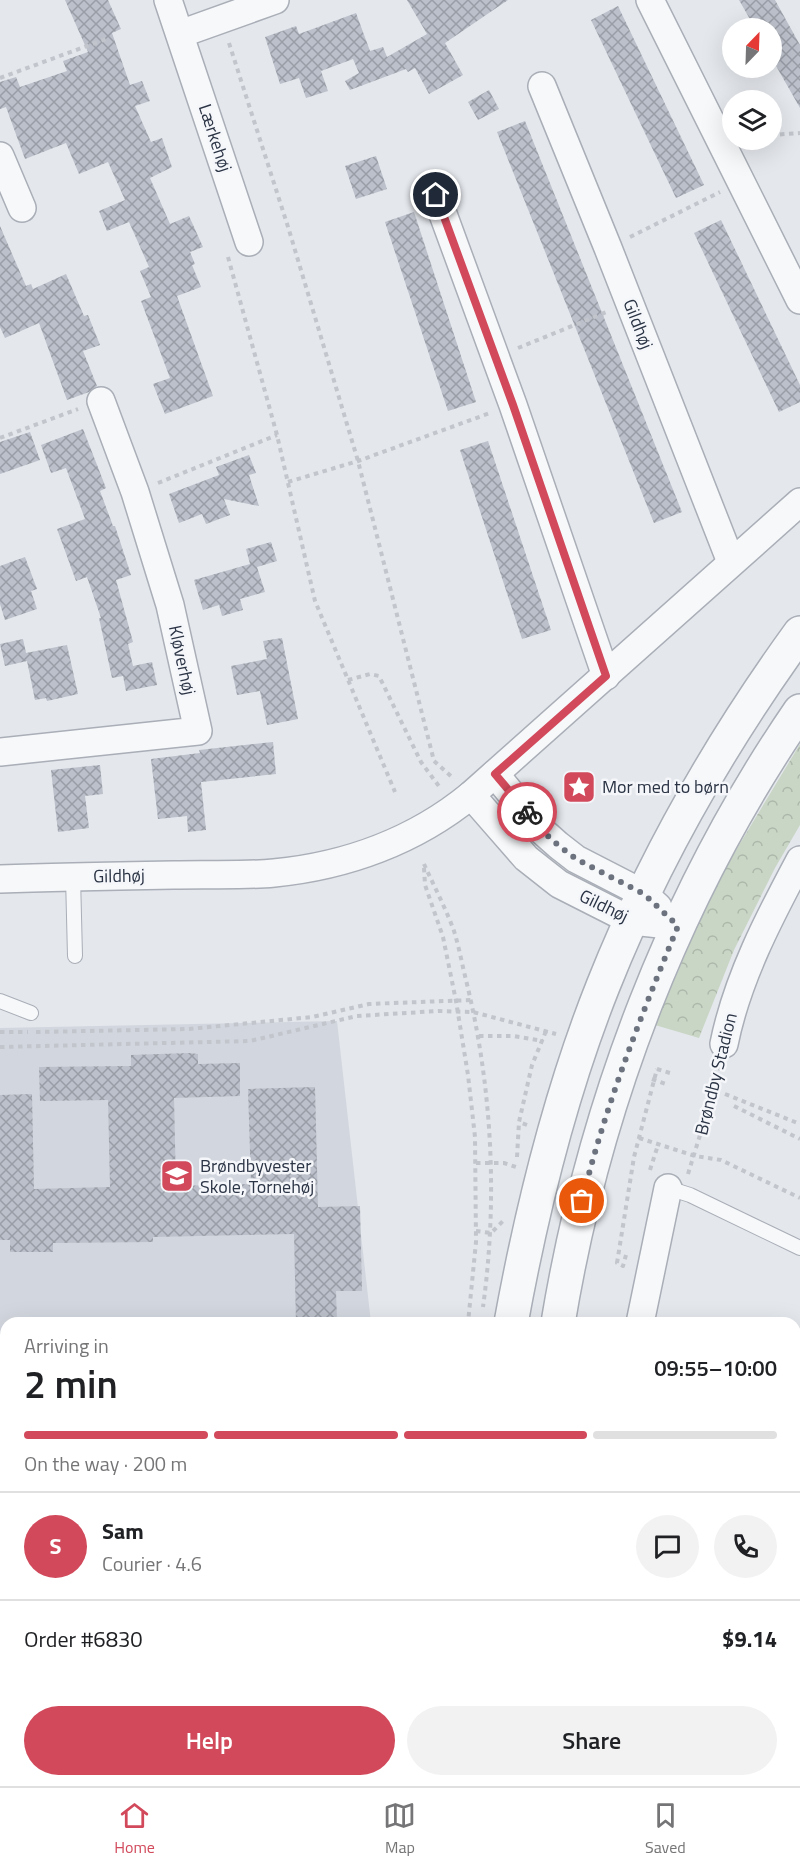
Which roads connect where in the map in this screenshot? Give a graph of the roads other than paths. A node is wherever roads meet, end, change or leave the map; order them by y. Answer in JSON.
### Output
{"nodes":[{"id":1,"x":168,"y":0,"type":"edge"},
{"id":2,"x":275,"y":0,"type":"edge"},
{"id":3,"x":650,"y":0,"type":"edge"},
{"id":4,"x":180,"y":34,"type":"junction"},
{"id":5,"x":542,"y":86,"type":"dead end"},
{"id":6,"x":0,"y":156,"type":"edge"},
{"id":7,"x":436,"y":195,"type":"dead end"},
{"id":8,"x":22,"y":208,"type":"dead end"},
{"id":9,"x":238,"y":247,"type":"road end"},
{"id":10,"x":800,"y":300,"type":"edge"},
{"id":11,"x":100,"y":401,"type":"road end"},
{"id":12,"x":800,"y":501,"type":"edge"},
{"id":13,"x":731,"y":562,"type":"junction"},
{"id":14,"x":800,"y":633,"type":"edge"},
{"id":15,"x":606,"y":676,"type":"junction"},
{"id":16,"x":800,"y":711,"type":"edge"},
{"id":17,"x":0,"y":752,"type":"edge"},
{"id":18,"x":495,"y":774,"type":"junction"},
{"id":19,"x":464,"y":801,"type":"junction"},
{"id":20,"x":800,"y":860,"type":"edge"},
{"id":21,"x":73,"y":877,"type":"junction"},
{"id":22,"x":0,"y":879,"type":"edge"},
{"id":23,"x":638,"y":907,"type":"junction"},
{"id":24,"x":678,"y":926,"type":"junction"},
{"id":25,"x":75,"y":956,"type":"dead end"},
{"id":26,"x":0,"y":1001,"type":"edge"},
{"id":27,"x":31,"y":1013,"type":"dead end"},
{"id":28,"x":724,"y":1044,"type":"road end"},
{"id":29,"x":658,"y":1183,"type":"joint"},
{"id":30,"x":800,"y":1248,"type":"edge"},
{"id":31,"x":497,"y":1317,"type":"edge"},
{"id":32,"x":559,"y":1317,"type":"edge"},
{"id":33,"x":641,"y":1317,"type":"edge"}],
"edges":[{"from":1,"to":4,"type":"street","name":"Lærkehøj"},
{"from":2,"to":4,"type":"street"},
{"from":3,"to":10,"type":"street"},
{"from":4,"to":9,"type":"street","name":"Lærkehøj"},
{"from":5,"to":13,"type":"street","name":"Gildhøj"},
{"from":6,"to":8,"type":"street"},
{"from":7,"to":15,"type":"street"},
{"from":11,"to":17,"type":"street","name":"Kløverhøj"},
{"from":12,"to":13,"type":"street","name":"Gildhøj"},
{"from":13,"to":15,"type":"street","name":"Gildhøj"},
{"from":14,"to":23,"type":"street"},
{"from":15,"to":18,"type":"street","name":"Gildhøj"},
{"from":16,"to":24,"type":"street"},
{"from":18,"to":19,"type":"street","name":"Gildhøj"},
{"from":18,"to":23,"type":"street","name":"Gildhøj"},
{"from":19,"to":21,"type":"street","name":"Gildhøj"},
{"from":19,"to":23,"type":"street","name":"Gildhøj"},
{"from":20,"to":28,"type":"street","name":"Brøndby Stadion"},
{"from":21,"to":22,"type":"street","name":"Gildhøj"},
{"from":21,"to":25,"type":"lane"},
{"from":23,"to":24,"type":"street","name":"Gildhøj"},
{"from":23,"to":31,"type":"street"},
{"from":24,"to":32,"type":"street"},
{"from":26,"to":27,"type":"lane"},
{"from":29,"to":30,"type":"lane"},
{"from":29,"to":33,"type":"street"}]}
